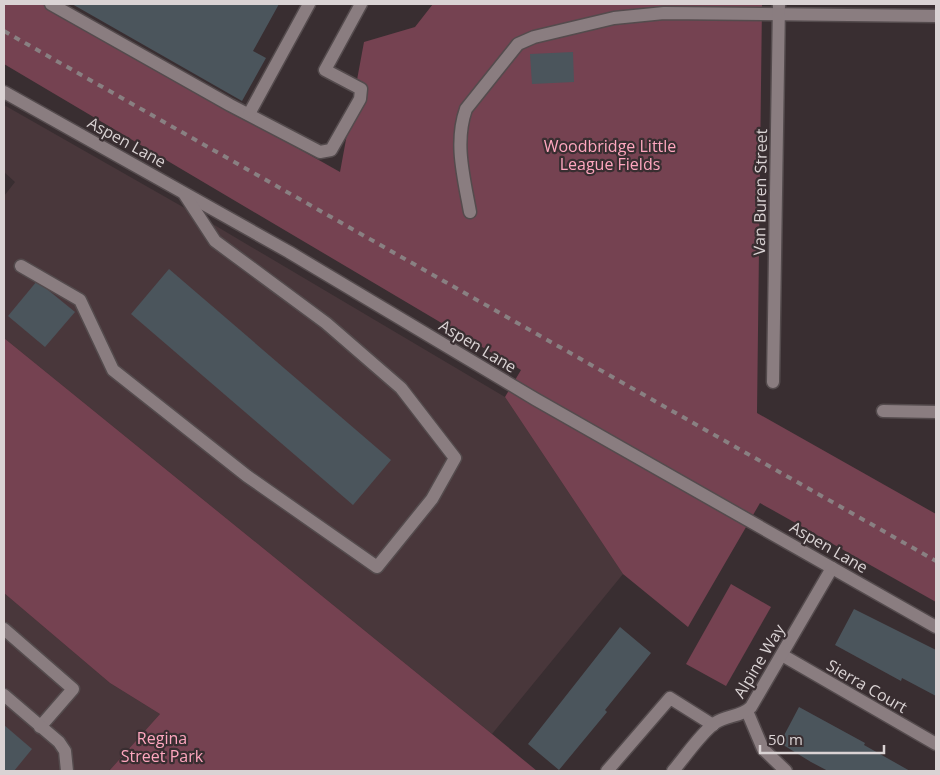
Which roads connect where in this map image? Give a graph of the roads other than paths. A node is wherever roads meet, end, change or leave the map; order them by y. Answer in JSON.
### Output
{"nodes":[{"id":1,"x":51,"y":4,"type":"edge"},
{"id":2,"x":309,"y":4,"type":"edge"},
{"id":3,"x":361,"y":4,"type":"edge"},
{"id":4,"x":779,"y":8,"type":"edge"},
{"id":5,"x":936,"y":16,"type":"edge"},
{"id":6,"x":4,"y":92,"type":"edge"},
{"id":7,"x":244,"y":112,"type":"junction"},
{"id":8,"x":183,"y":192,"type":"junction"},
{"id":9,"x":470,"y":212,"type":"dead end"},
{"id":10,"x":21,"y":266,"type":"dead end"},
{"id":11,"x":773,"y":382,"type":"dead end"},
{"id":12,"x":883,"y":411,"type":"dead end"},
{"id":13,"x":936,"y":412,"type":"edge"},
{"id":14,"x":832,"y":568,"type":"junction"},
{"id":15,"x":936,"y":627,"type":"edge"},
{"id":16,"x":4,"y":629,"type":"edge"},
{"id":17,"x":782,"y":655,"type":"junction"},
{"id":18,"x":4,"y":695,"type":"edge"},
{"id":19,"x":747,"y":711,"type":"junction"},
{"id":20,"x":712,"y":725,"type":"junction"},
{"id":21,"x":40,"y":727,"type":"junction"},
{"id":22,"x":936,"y":744,"type":"edge"},
{"id":23,"x":67,"y":771,"type":"edge"},
{"id":24,"x":607,"y":771,"type":"edge"},
{"id":25,"x":673,"y":771,"type":"edge"},
{"id":26,"x":786,"y":771,"type":"edge"}],
"edges":[{"from":1,"to":7,"type":"street"},
{"from":2,"to":7,"type":"street"},
{"from":3,"to":7,"type":"street"},
{"from":4,"to":5,"type":"street"},
{"from":4,"to":9,"type":"street"},
{"from":4,"to":11,"type":"street","name":"Van Buren Street"},
{"from":6,"to":8,"type":"street","name":"Aspen Lane"},
{"from":8,"to":10,"type":"street"},
{"from":8,"to":14,"type":"street","name":"Aspen Lane"},
{"from":12,"to":13,"type":"street"},
{"from":14,"to":15,"type":"street","name":"Aspen Lane"},
{"from":14,"to":17,"type":"street","name":"Alpine Way"},
{"from":16,"to":21,"type":"street"},
{"from":17,"to":19,"type":"street","name":"Alpine Way"},
{"from":17,"to":22,"type":"street","name":"Sierra Court"},
{"from":18,"to":21,"type":"street"},
{"from":19,"to":20,"type":"street","name":"Alpine Way"},
{"from":19,"to":26,"type":"street"},
{"from":20,"to":24,"type":"street"},
{"from":20,"to":25,"type":"street","name":"Alpine Way"},
{"from":21,"to":23,"type":"street"}]}
